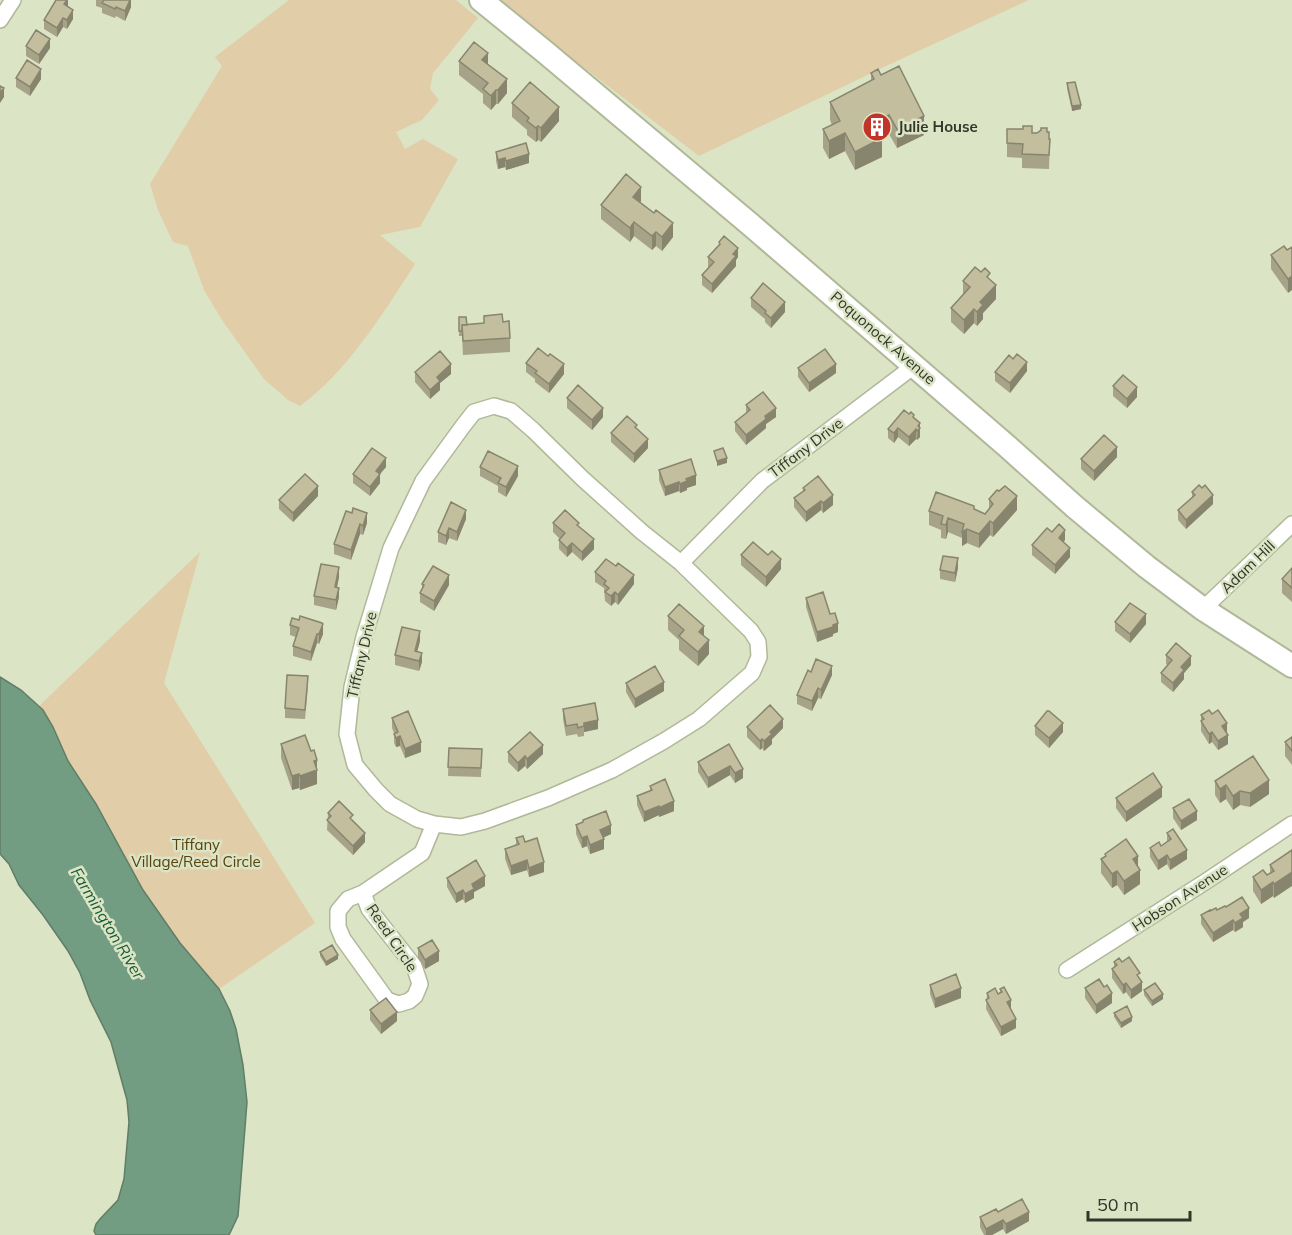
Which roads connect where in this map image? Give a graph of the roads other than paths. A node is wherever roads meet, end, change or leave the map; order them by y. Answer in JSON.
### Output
{"nodes":[{"id":1,"x":14,"y":0,"type":"edge"},
{"id":2,"x":481,"y":0,"type":"edge"},
{"id":3,"x":0,"y":20,"type":"edge"},
{"id":4,"x":914,"y":366,"type":"junction"},
{"id":5,"x":1292,"y":524,"type":"edge"},
{"id":6,"x":681,"y":563,"type":"junction"},
{"id":7,"x":1203,"y":609,"type":"junction"},
{"id":8,"x":1292,"y":666,"type":"edge"},
{"id":9,"x":434,"y":824,"type":"junction"},
{"id":10,"x":1292,"y":824,"type":"edge"},
{"id":11,"x":363,"y":893,"type":"junction"},
{"id":12,"x":1068,"y":970,"type":"dead end"}],
"edges":[{"from":1,"to":3,"type":"street"},
{"from":2,"to":4,"type":"main road","name":"Poquonock Avenue"},
{"from":4,"to":6,"type":"street","name":"Tiffany Drive"},
{"from":4,"to":7,"type":"main road","name":"Poquonock Avenue"},
{"from":5,"to":7,"type":"street","name":"Adam Hill"},
{"from":6,"to":9,"type":"street","name":"Tiffany Drive"},
{"from":6,"to":9,"type":"street","name":"Tiffany Drive"},
{"from":7,"to":8,"type":"main road","name":"Poquonock Avenue"},
{"from":9,"to":11,"type":"street","name":"Reed Circle"},
{"from":10,"to":12,"type":"street","name":"Hobson Avenue"},
{"from":11,"to":11,"type":"street","name":"Reed Circle"}]}
